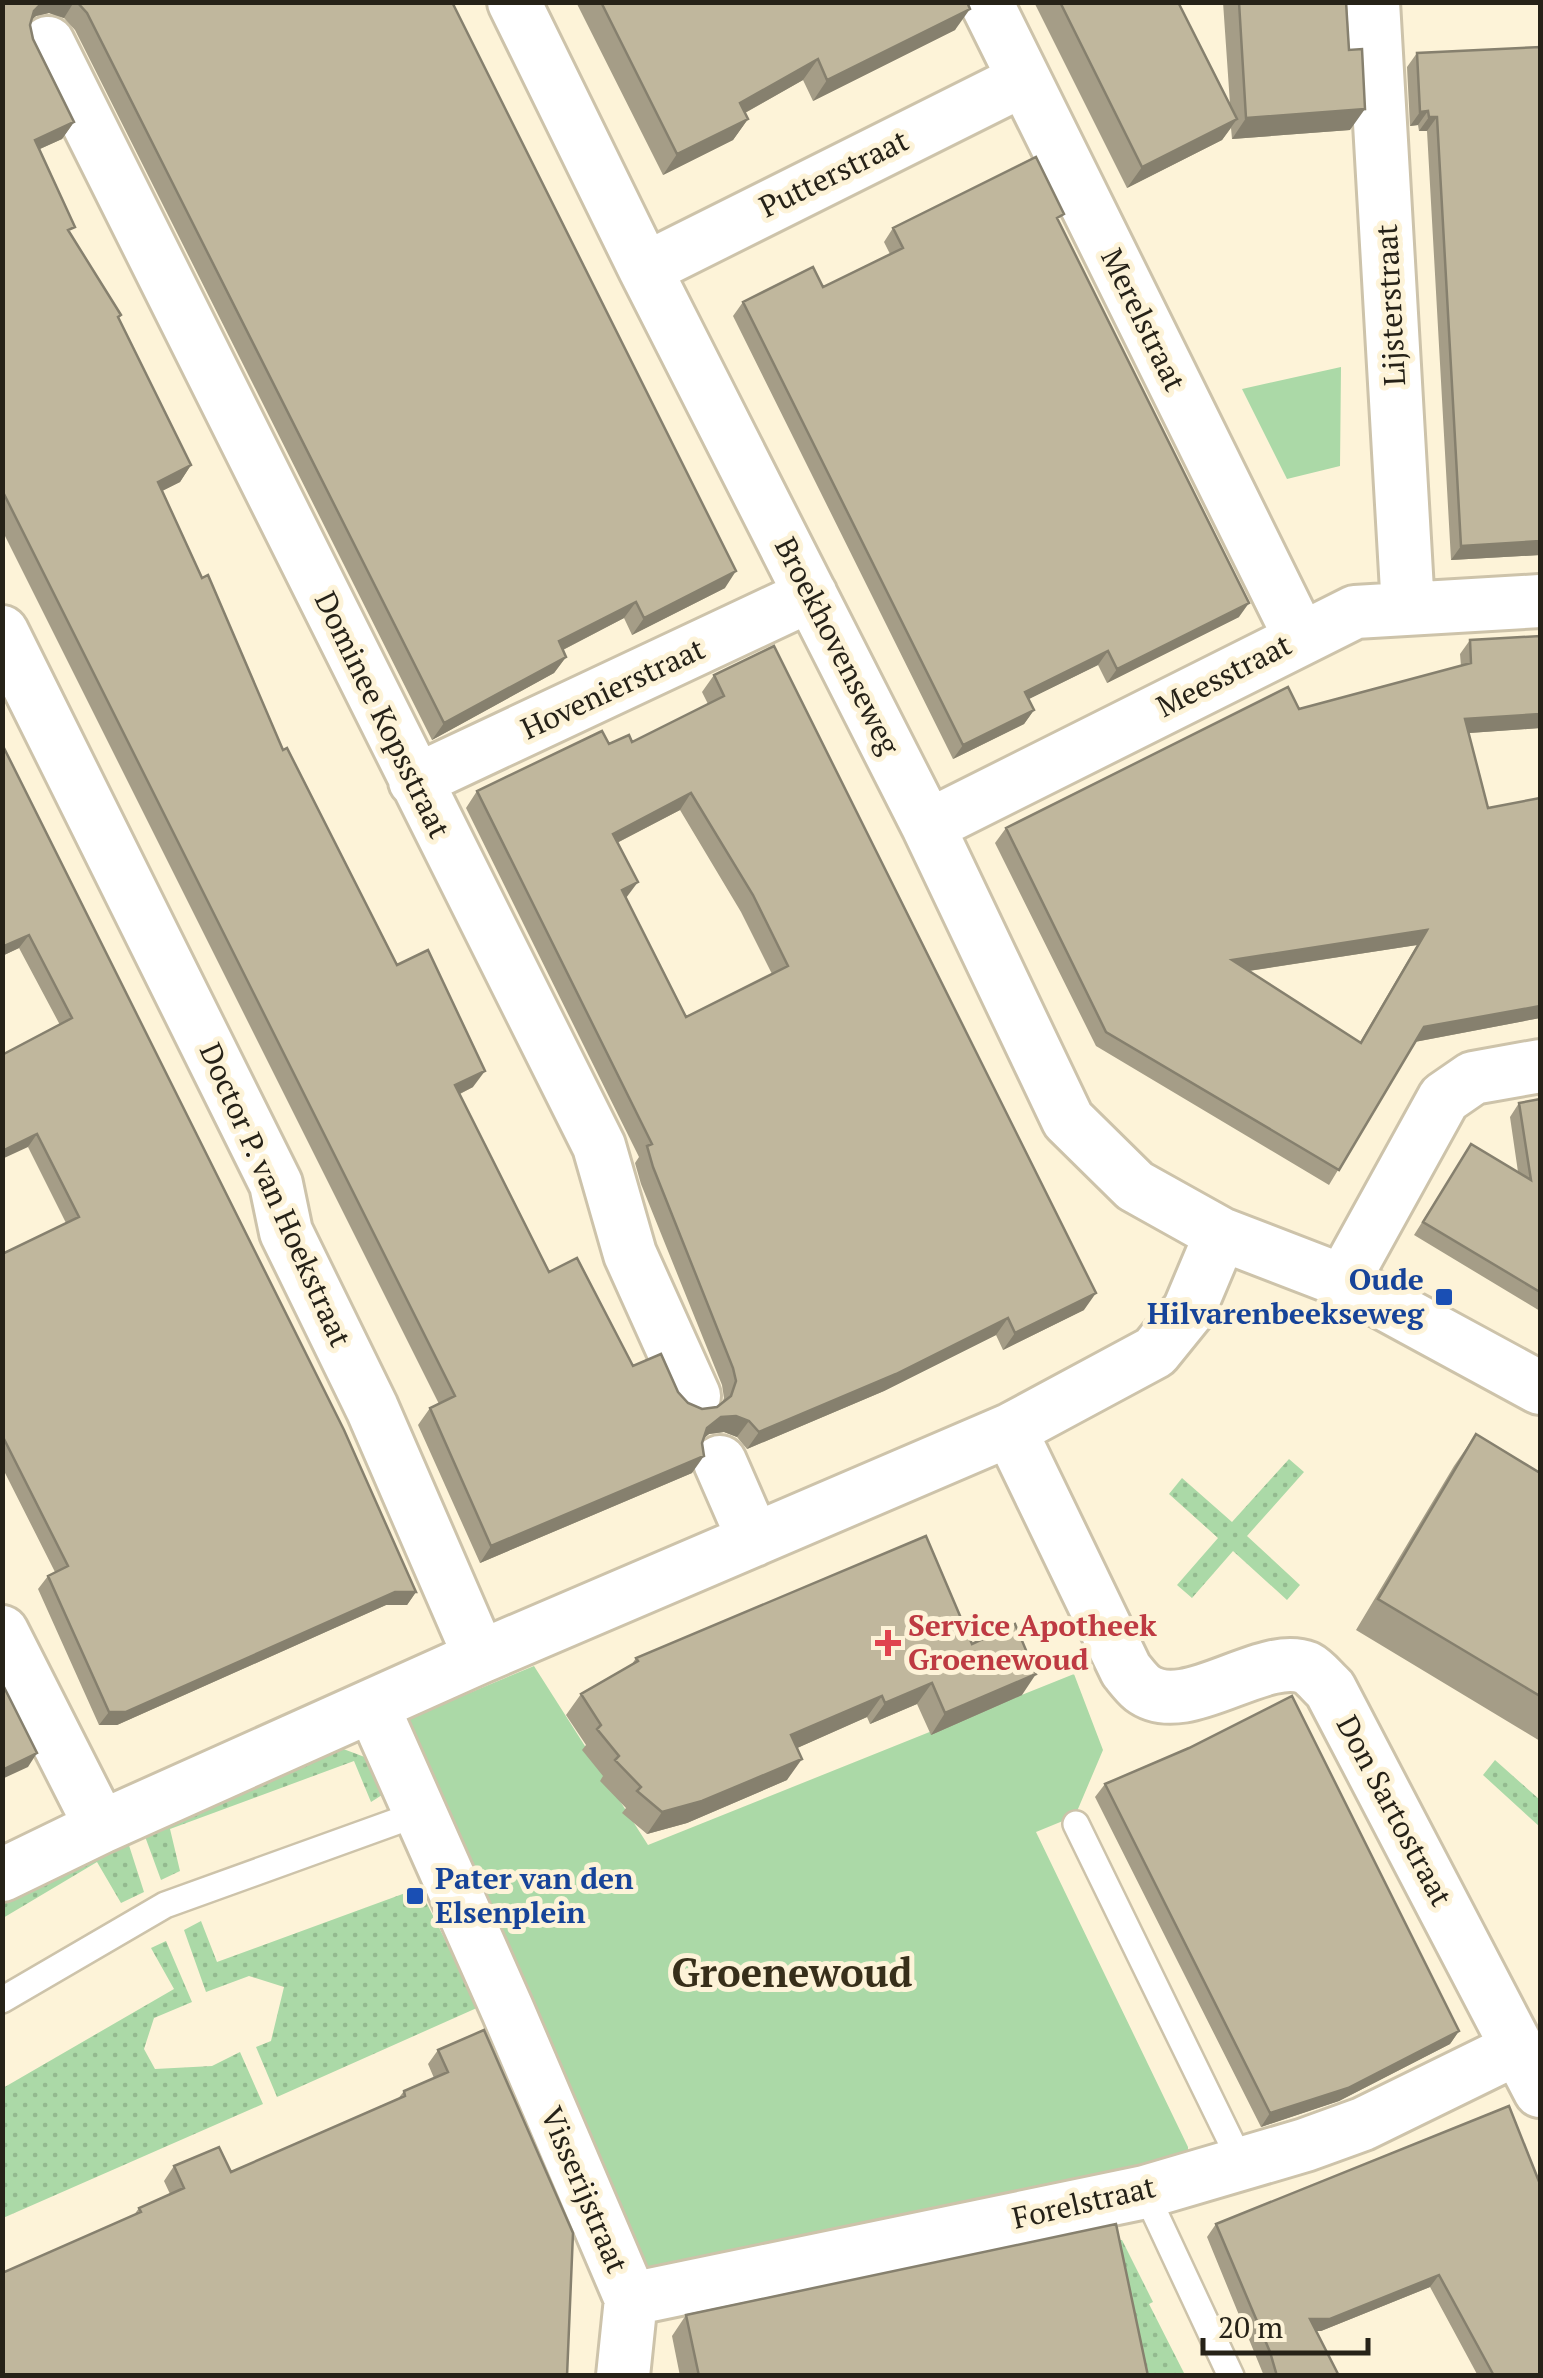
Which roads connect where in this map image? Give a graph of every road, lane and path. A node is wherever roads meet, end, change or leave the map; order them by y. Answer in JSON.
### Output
{"nodes":[{"id":1,"x":514,"y":2,"type":"edge"},
{"id":2,"x":986,"y":2,"type":"edge"},
{"id":3,"x":1373,"y":2,"type":"edge"},
{"id":4,"x":48,"y":43,"type":"dead end"},
{"id":5,"x":1023,"y":80,"type":"junction"},
{"id":6,"x":645,"y":269,"type":"junction"},
{"id":7,"x":812,"y":596,"type":"junction"},
{"id":8,"x":1540,"y":602,"type":"edge"},
{"id":9,"x":1408,"y":608,"type":"junction"},
{"id":10,"x":2,"y":632,"type":"edge"},
{"id":11,"x":1300,"y":637,"type":"junction"},
{"id":12,"x":415,"y":781,"type":"junction"},
{"id":13,"x":928,"y":826,"type":"junction"},
{"id":14,"x":1540,"y":1066,"type":"edge"},
{"id":15,"x":1221,"y":1234,"type":"junction"},
{"id":16,"x":1343,"y":1281,"type":"junction"},
{"id":17,"x":1540,"y":1388,"type":"edge"},
{"id":18,"x":694,"y":1396,"type":"dead end"},
{"id":19,"x":1010,"y":1430,"type":"junction"},
{"id":20,"x":720,"y":1462,"type":"dead end"},
{"id":21,"x":754,"y":1540,"type":"junction"},
{"id":22,"x":2,"y":1632,"type":"edge"},
{"id":23,"x":480,"y":1658,"type":"junction"},
{"id":24,"x":373,"y":1707,"type":"junction"},
{"id":25,"x":420,"y":1812,"type":"junction"},
{"id":26,"x":1076,"y":1824,"type":"dead end"},
{"id":27,"x":100,"y":1827,"type":"junction"},
{"id":28,"x":2,"y":1875,"type":"edge"},
{"id":29,"x":2,"y":2000,"type":"edge"},
{"id":30,"x":1529,"y":2070,"type":"edge"},
{"id":31,"x":1241,"y":2162,"type":"junction"},
{"id":32,"x":1145,"y":2192,"type":"junction"},
{"id":33,"x":630,"y":2299,"type":"junction"},
{"id":34,"x":623,"y":2376,"type":"edge"},
{"id":35,"x":1231,"y":2376,"type":"edge"}],
"edges":[{"from":1,"to":6,"type":"street","name":"Broekhovenseweg"},
{"from":2,"to":5,"type":"street","name":"Merelstraat"},
{"from":3,"to":9,"type":"street","name":"Lijsterstraat"},
{"from":4,"to":12,"type":"street","name":"Dominee Kopsstraat"},
{"from":5,"to":6,"type":"street","name":"Putterstraat"},
{"from":5,"to":11,"type":"street","name":"Merelstraat"},
{"from":6,"to":7,"type":"street","name":"Broekhovenseweg"},
{"from":7,"to":12,"type":"street","name":"Hovenierstraat"},
{"from":7,"to":13,"type":"street","name":"Broekhovenseweg"},
{"from":8,"to":9,"type":"street","name":"Meesstraat"},
{"from":9,"to":11,"type":"street","name":"Meesstraat"},
{"from":10,"to":23,"type":"street","name":"Doctor P. van Hoekstraat"},
{"from":11,"to":13,"type":"street","name":"Meesstraat"},
{"from":12,"to":18,"type":"street","name":"Dominee Kopsstraat"},
{"from":13,"to":15,"type":"street","name":"Broekhovenseweg"},
{"from":14,"to":16,"type":"street"},
{"from":15,"to":16,"type":"street"},
{"from":15,"to":19,"type":"street"},
{"from":16,"to":17,"type":"street"},
{"from":19,"to":21,"type":"street"},
{"from":19,"to":30,"type":"street","name":"Don Sartostraat"},
{"from":20,"to":21,"type":"street"},
{"from":21,"to":23,"type":"street"},
{"from":22,"to":27,"type":"street"},
{"from":23,"to":24,"type":"street"},
{"from":24,"to":25,"type":"street"},
{"from":24,"to":27,"type":"street"},
{"from":25,"to":29,"type":"lane"},
{"from":25,"to":33,"type":"street","name":"Visserijstraat"},
{"from":26,"to":31,"type":"lane"},
{"from":27,"to":28,"type":"street"},
{"from":30,"to":31,"type":"street","name":"Forelstraat"},
{"from":31,"to":32,"type":"street","name":"Forelstraat"},
{"from":32,"to":33,"type":"street","name":"Forelstraat"},
{"from":32,"to":35,"type":"lane"},
{"from":33,"to":34,"type":"street","name":"Visserijstraat"}]}
